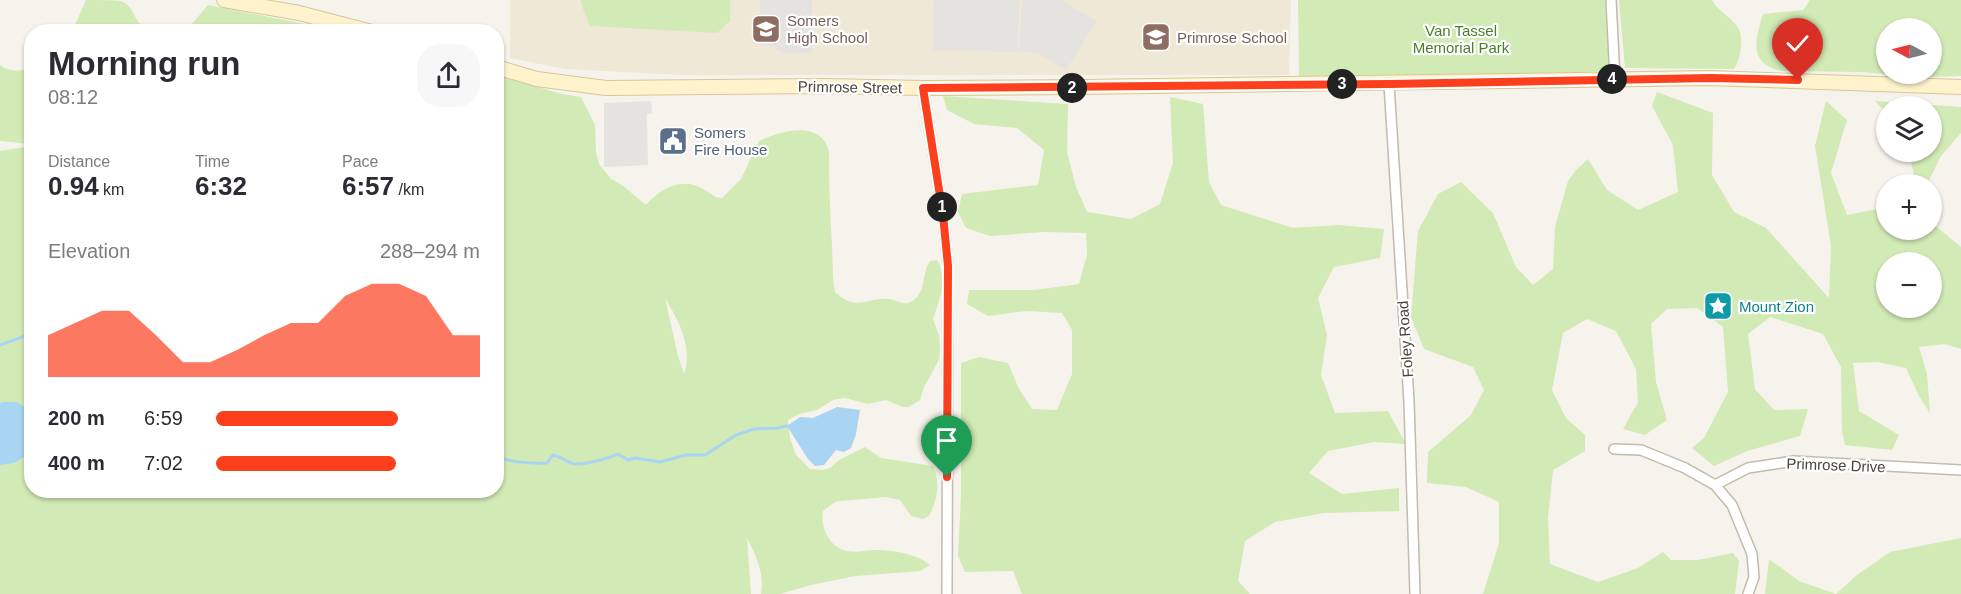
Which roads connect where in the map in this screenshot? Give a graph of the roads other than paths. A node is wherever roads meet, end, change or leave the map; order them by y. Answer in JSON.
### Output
{"nodes":[{"id":1,"x":224,"y":0,"type":"edge"},
{"id":2,"x":1611,"y":0,"type":"edge"},
{"id":3,"x":341,"y":24,"type":"edge"},
{"id":4,"x":504,"y":69,"type":"edge"},
{"id":5,"x":1615,"y":79,"type":"junction"},
{"id":6,"x":1389,"y":84,"type":"junction"},
{"id":7,"x":1961,"y":87,"type":"edge"},
{"id":8,"x":923,"y":88,"type":"junction"},
{"id":9,"x":1614,"y":449,"type":"dead end"},
{"id":10,"x":1961,"y":470,"type":"edge"},
{"id":11,"x":1715,"y":485,"type":"junction"},
{"id":12,"x":947,"y":594,"type":"edge"},
{"id":13,"x":1415,"y":594,"type":"edge"},
{"id":14,"x":1748,"y":594,"type":"edge"}],
"edges":[{"from":1,"to":3,"type":"main road"},
{"from":2,"to":5,"type":"street"},
{"from":4,"to":8,"type":"main road","name":"Primrose Street"},
{"from":5,"to":6,"type":"main road","name":"Primrose Street"},
{"from":5,"to":7,"type":"main road","name":"Primrose Street"},
{"from":6,"to":8,"type":"main road","name":"Primrose Street"},
{"from":6,"to":13,"type":"street","name":"Foley Road"},
{"from":8,"to":12,"type":"street"},
{"from":9,"to":11,"type":"street"},
{"from":10,"to":11,"type":"street","name":"Primrose Drive"},
{"from":11,"to":14,"type":"street"}]}
